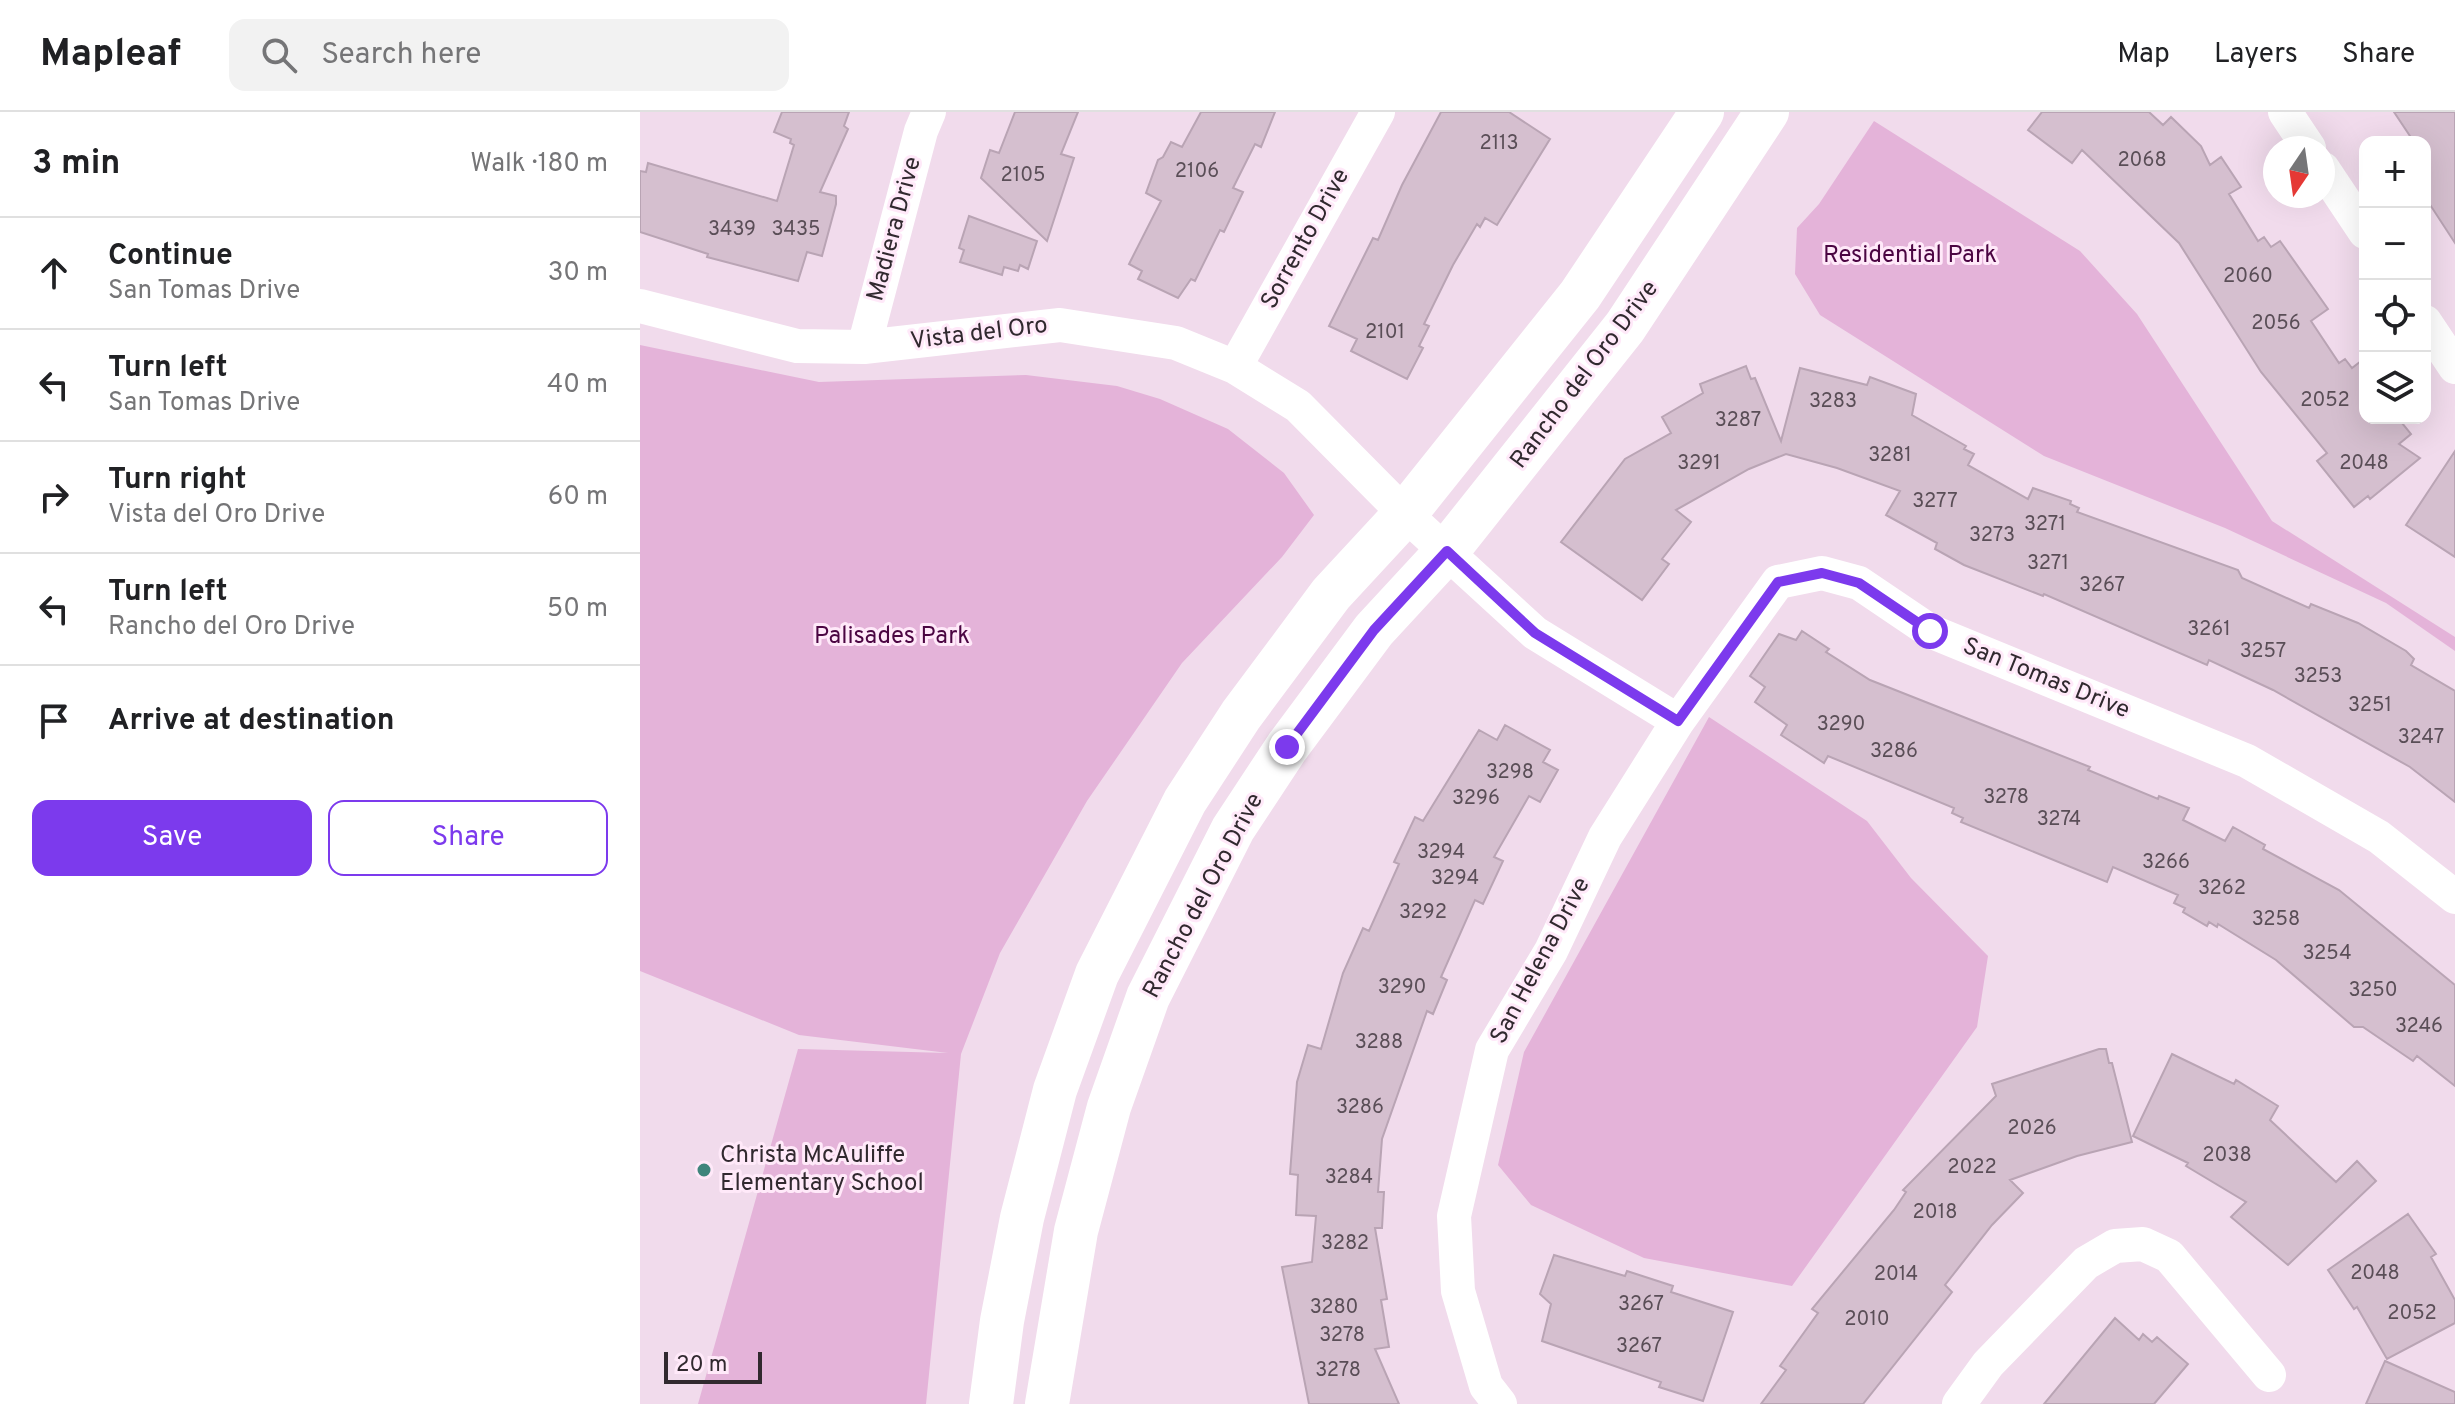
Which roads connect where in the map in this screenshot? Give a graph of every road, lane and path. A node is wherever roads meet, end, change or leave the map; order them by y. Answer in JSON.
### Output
{"nodes":[{"id":1,"x":929,"y":112,"type":"edge"},
{"id":2,"x":1378,"y":112,"type":"edge"},
{"id":3,"x":1702,"y":112,"type":"edge"},
{"id":4,"x":1767,"y":112,"type":"edge"},
{"id":5,"x":2285,"y":112,"type":"edge"},
{"id":6,"x":2301,"y":136,"type":"edge"},
{"id":7,"x":2335,"y":187,"type":"edge"},
{"id":8,"x":2359,"y":223,"type":"edge"},
{"id":9,"x":640,"y":306,"type":"edge"},
{"id":10,"x":2431,"y":331,"type":"edge"},
{"id":11,"x":864,"y":347,"type":"junction"},
{"id":12,"x":1235,"y":367,"type":"junction"},
{"id":13,"x":2455,"y":367,"type":"edge"},
{"id":14,"x":1405,"y":514,"type":"junction"},
{"id":15,"x":1447,"y":551,"type":"junction"},
{"id":16,"x":1678,"y":721,"type":"junction"},
{"id":17,"x":2455,"y":897,"type":"edge"},
{"id":18,"x":2269,"y":1375,"type":"dead end"},
{"id":19,"x":991,"y":1404,"type":"edge"},
{"id":20,"x":1047,"y":1404,"type":"edge"},
{"id":21,"x":1500,"y":1404,"type":"edge"},
{"id":22,"x":1959,"y":1404,"type":"edge"}],
"edges":[{"from":1,"to":11,"type":"street","name":"Madiera Drive"},
{"from":2,"to":12,"type":"street","name":"Sorrento Drive"},
{"from":3,"to":14,"type":"main road"},
{"from":4,"to":15,"type":"main road","name":"Rancho del Oro Drive"},
{"from":5,"to":6,"type":"street"},
{"from":7,"to":8,"type":"street"},
{"from":9,"to":11,"type":"street","name":"Vista del Oro"},
{"from":10,"to":13,"type":"street"},
{"from":11,"to":12,"type":"street","name":"Vista del Oro"},
{"from":12,"to":14,"type":"street","name":"Vista del Oro"},
{"from":14,"to":15,"type":"street","name":"Vista del Oro"},
{"from":14,"to":19,"type":"main road"},
{"from":15,"to":16,"type":"street","name":"Vista del Oro"},
{"from":15,"to":20,"type":"main road","name":"Rancho del Oro Drive"},
{"from":16,"to":17,"type":"street","name":"San Tomas Drive"},
{"from":16,"to":21,"type":"street","name":"San Helena Drive"},
{"from":18,"to":22,"type":"street"}]}
